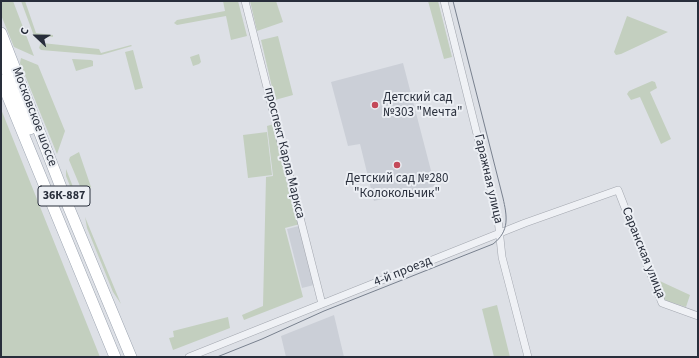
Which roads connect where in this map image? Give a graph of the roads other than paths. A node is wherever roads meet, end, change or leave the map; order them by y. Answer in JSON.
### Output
{"nodes":[{"id":1,"x":245,"y":1,"type":"edge"},
{"id":2,"x":444,"y":1,"type":"edge"},
{"id":3,"x":1,"y":33,"type":"edge"},
{"id":4,"x":1,"y":56,"type":"edge"},
{"id":5,"x":1,"y":80,"type":"edge"},
{"id":6,"x":618,"y":190,"type":"joint"},
{"id":7,"x":499,"y":234,"type":"junction"},
{"id":8,"x":322,"y":304,"type":"junction"},
{"id":9,"x":698,"y":316,"type":"edge"},
{"id":10,"x":115,"y":357,"type":"edge"},
{"id":11,"x":125,"y":357,"type":"edge"},
{"id":12,"x":131,"y":357,"type":"edge"},
{"id":13,"x":189,"y":357,"type":"edge"},
{"id":14,"x":528,"y":357,"type":"edge"}],
"edges":[{"from":1,"to":8,"type":"street","name":"проспект Карла Маркса"},
{"from":2,"to":7,"type":"street","name":"Гаражная улица"},
{"from":3,"to":12,"type":"main road","name":"Московское шоссе","number":"36К-887"},
{"from":4,"to":11,"type":"main road","name":"Московское шоссе","number":"36К-887"},
{"from":5,"to":10,"type":"main road","name":"Московское шоссе","number":"36К-887"},
{"from":6,"to":7,"type":"street","name":"4-й проезд"},
{"from":6,"to":9,"type":"street","name":"Саранская улица"},
{"from":7,"to":8,"type":"street","name":"4-й проезд"},
{"from":7,"to":14,"type":"street","name":"Гаражная улица"},
{"from":8,"to":13,"type":"street","name":"4-й проезд"}]}
